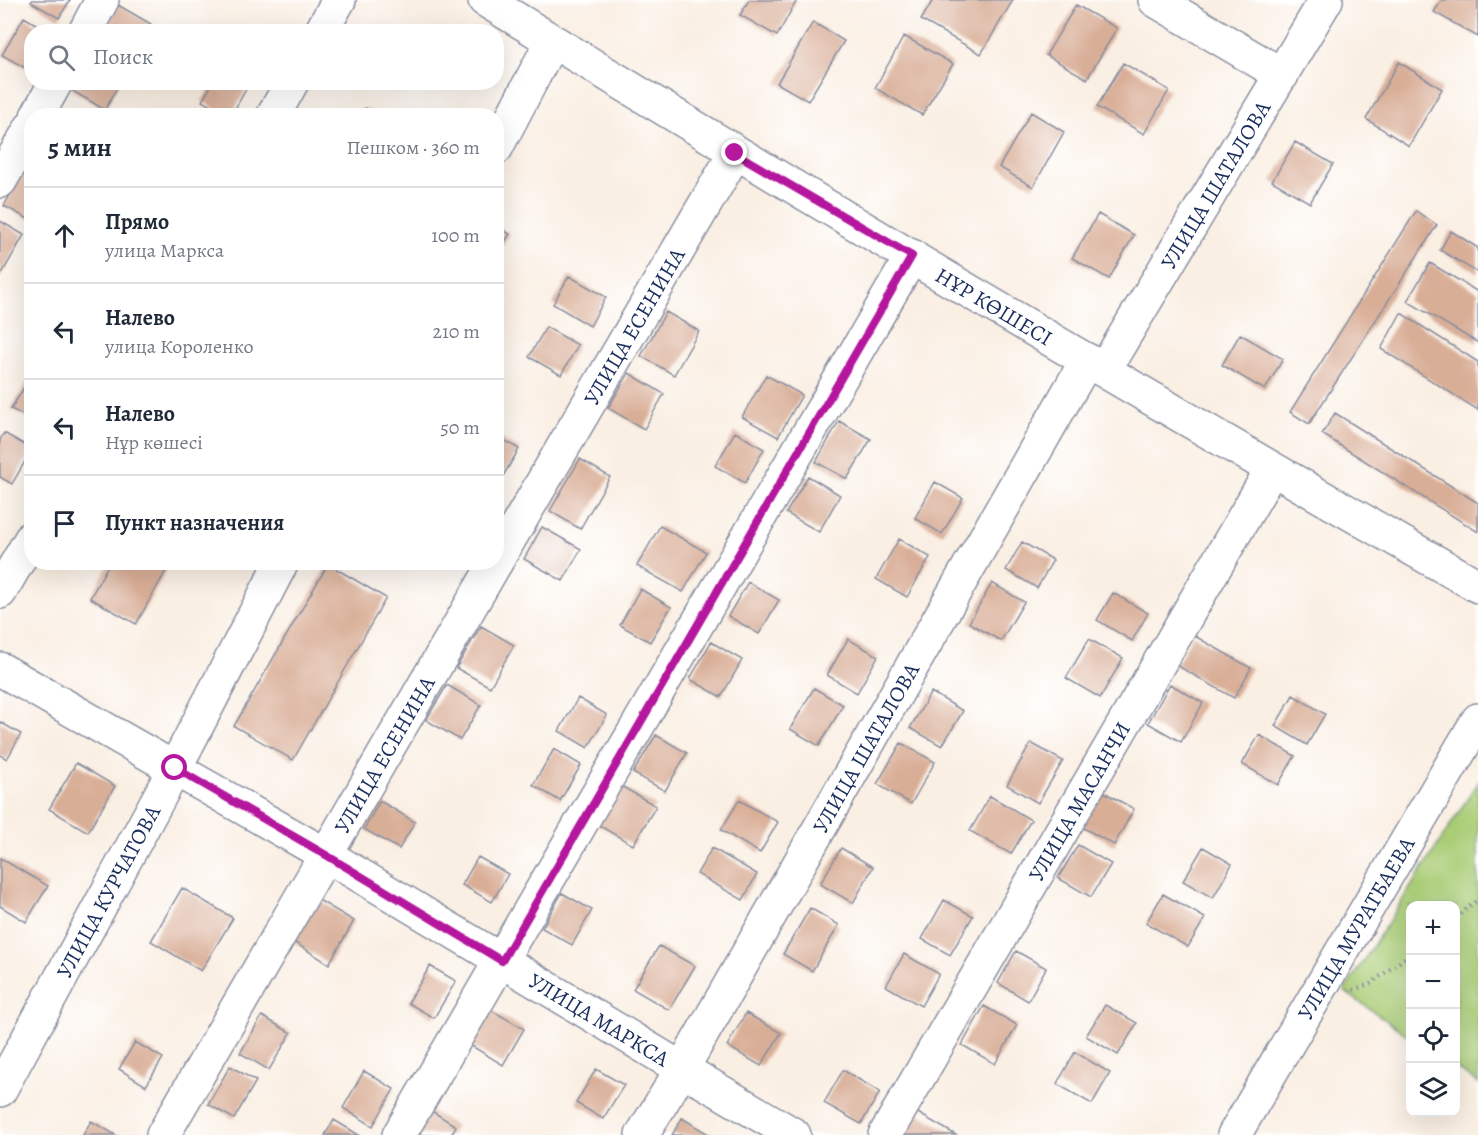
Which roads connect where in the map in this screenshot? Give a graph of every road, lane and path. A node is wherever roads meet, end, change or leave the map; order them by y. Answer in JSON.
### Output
{"nodes":[{"id":1,"x":102,"y":0,"type":"edge"},
{"id":2,"x":339,"y":0,"type":"edge"},
{"id":3,"x":485,"y":0,"type":"edge"},
{"id":4,"x":1155,"y":0,"type":"edge"},
{"id":5,"x":1326,"y":0,"type":"edge"},
{"id":6,"x":89,"y":24,"type":"edge"},
{"id":7,"x":326,"y":24,"type":"edge"},
{"id":8,"x":552,"y":41,"type":"junction"},
{"id":9,"x":1282,"y":75,"type":"junction"},
{"id":10,"x":52,"y":90,"type":"edge"},
{"id":11,"x":288,"y":90,"type":"edge"},
{"id":12,"x":41,"y":108,"type":"edge"},
{"id":13,"x":277,"y":108,"type":"edge"},
{"id":14,"x":504,"y":133,"type":"edge"},
{"id":15,"x":24,"y":140,"type":"edge"},
{"id":16,"x":735,"y":153,"type":"junction"},
{"id":17,"x":0,"y":182,"type":"edge"},
{"id":18,"x":912,"y":256,"type":"junction"},
{"id":19,"x":1096,"y":365,"type":"junction"},
{"id":20,"x":1272,"y":470,"type":"junction"},
{"id":21,"x":504,"y":548,"type":"edge"},
{"id":22,"x":24,"y":551,"type":"edge"},
{"id":23,"x":278,"y":570,"type":"edge"},
{"id":24,"x":491,"y":570,"type":"edge"},
{"id":25,"x":1478,"y":586,"type":"edge"},
{"id":26,"x":0,"y":592,"type":"edge"},
{"id":27,"x":0,"y":669,"type":"edge"},
{"id":28,"x":1478,"y":720,"type":"edge"},
{"id":29,"x":175,"y":768,"type":"junction"},
{"id":30,"x":326,"y":855,"type":"junction"},
{"id":31,"x":1478,"y":899,"type":"edge"},
{"id":32,"x":1460,"y":914,"type":"edge"},
{"id":33,"x":1409,"y":955,"type":"edge"},
{"id":34,"x":502,"y":961,"type":"junction"},
{"id":35,"x":1350,"y":991,"type":"dead end"},
{"id":36,"x":682,"y":1069,"type":"junction"},
{"id":37,"x":0,"y":1090,"type":"edge"},
{"id":38,"x":163,"y":1135,"type":"edge"},
{"id":39,"x":399,"y":1135,"type":"edge"},
{"id":40,"x":642,"y":1135,"type":"edge"},
{"id":41,"x":794,"y":1135,"type":"edge"},
{"id":42,"x":885,"y":1135,"type":"edge"},
{"id":43,"x":1234,"y":1135,"type":"edge"}],
"edges":[{"from":1,"to":6,"type":"street"},
{"from":2,"to":7,"type":"street"},
{"from":3,"to":8,"type":"street","name":"НҰР КӨШЕСІ"},
{"from":4,"to":9,"type":"street"},
{"from":5,"to":9,"type":"street","name":"УЛИЦА ШАТАЛОВА"},
{"from":8,"to":14,"type":"street"},
{"from":8,"to":16,"type":"street","name":"НҰР КӨШЕСІ"},
{"from":9,"to":19,"type":"street","name":"УЛИЦА ШАТАЛОВА"},
{"from":10,"to":12,"type":"street"},
{"from":11,"to":13,"type":"street"},
{"from":15,"to":17,"type":"street"},
{"from":16,"to":18,"type":"street","name":"НҰР КӨШЕСІ"},
{"from":16,"to":21,"type":"street","name":"УЛИЦА ЕСЕНИНА"},
{"from":18,"to":19,"type":"street","name":"НҰР КӨШЕСІ"},
{"from":18,"to":34,"type":"street"},
{"from":19,"to":20,"type":"street","name":"НҰР КӨШЕСІ"},
{"from":19,"to":36,"type":"street","name":"УЛИЦА ШАТАЛОВА"},
{"from":20,"to":25,"type":"street","name":"НҰР КӨШЕСІ"},
{"from":20,"to":42,"type":"street","name":"УЛИЦА МАСАНЧИ"},
{"from":22,"to":26,"type":"street"},
{"from":23,"to":29,"type":"street","name":"УЛИЦА КУРЧАТОВА"},
{"from":24,"to":30,"type":"street","name":"УЛИЦА ЕСЕНИНА"},
{"from":27,"to":29,"type":"street","name":"УЛИЦА МАРКСА"},
{"from":28,"to":43,"type":"street","name":"УЛИЦА МУРАТБАЕВА"},
{"from":29,"to":30,"type":"street","name":"УЛИЦА МАРКСА"},
{"from":29,"to":37,"type":"street","name":"УЛИЦА КУРЧАТОВА"},
{"from":30,"to":34,"type":"street","name":"УЛИЦА МАРКСА"},
{"from":30,"to":38,"type":"street","name":"УЛИЦА ЕСЕНИНА"},
{"from":31,"to":32,"type":"path"},
{"from":33,"to":35,"type":"path"},
{"from":34,"to":36,"type":"street","name":"УЛИЦА МАРКСА"},
{"from":34,"to":39,"type":"street"},
{"from":36,"to":40,"type":"street","name":"УЛИЦА ШАТАЛОВА"},
{"from":36,"to":41,"type":"street","name":"УЛИЦА МАРКСА"}]}
